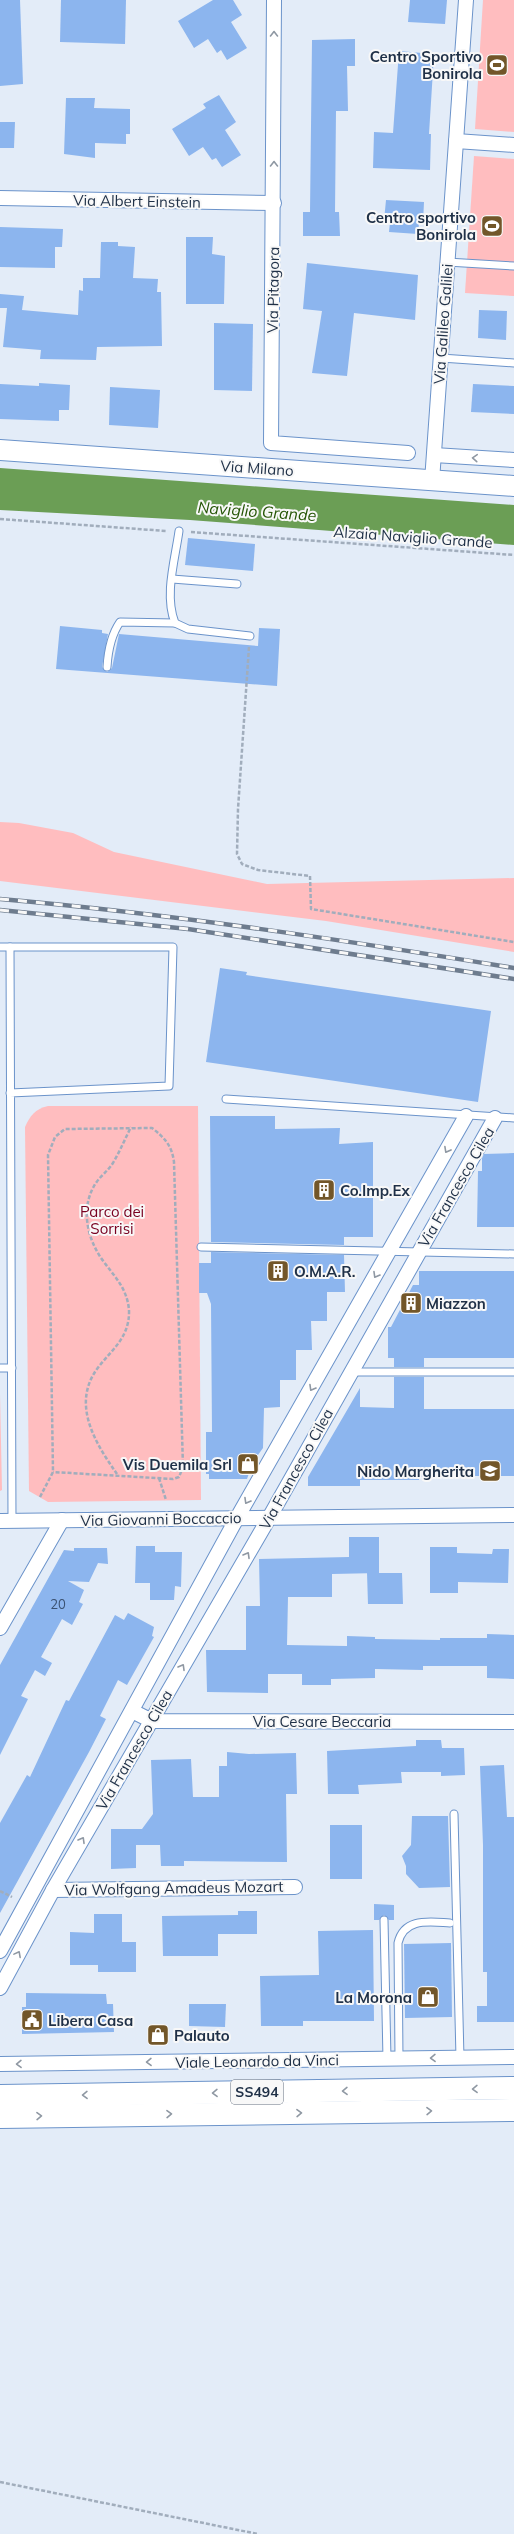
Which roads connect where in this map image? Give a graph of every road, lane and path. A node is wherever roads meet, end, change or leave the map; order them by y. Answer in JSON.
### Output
{"nodes":[{"id":1,"x":274,"y":0,"type":"edge"},
{"id":2,"x":466,"y":0,"type":"edge"},
{"id":3,"x":456,"y":141,"type":"junction"},
{"id":4,"x":514,"y":145,"type":"edge"},
{"id":5,"x":0,"y":198,"type":"edge"},
{"id":6,"x":274,"y":203,"type":"junction"},
{"id":7,"x":447,"y":262,"type":"junction"},
{"id":8,"x":514,"y":266,"type":"edge"},
{"id":9,"x":441,"y":358,"type":"junction"},
{"id":10,"x":514,"y":363,"type":"edge"},
{"id":11,"x":0,"y":450,"type":"edge"},
{"id":12,"x":408,"y":453,"type":"dead end"},
{"id":13,"x":434,"y":455,"type":"junction"},
{"id":14,"x":514,"y":460,"type":"edge"},
{"id":15,"x":432,"y":481,"type":"junction"},
{"id":16,"x":514,"y":486,"type":"edge"},
{"id":17,"x":0,"y":519,"type":"edge"},
{"id":18,"x":179,"y":532,"type":"junction"},
{"id":19,"x":514,"y":555,"type":"edge"},
{"id":20,"x":172,"y":579,"type":"junction"},
{"id":21,"x":237,"y":584,"type":"dead end"},
{"id":22,"x":175,"y":623,"type":"junction"},
{"id":23,"x":250,"y":636,"type":"joint"},
{"id":24,"x":107,"y":667,"type":"dead end"},
{"id":25,"x":514,"y":942,"type":"edge"},
{"id":26,"x":0,"y":947,"type":"edge"},
{"id":27,"x":10,"y":947,"type":"junction"},
{"id":28,"x":10,"y":1093,"type":"junction"},
{"id":29,"x":226,"y":1099,"type":"dead end"},
{"id":30,"x":466,"y":1116,"type":"junction"},
{"id":31,"x":495,"y":1118,"type":"junction"},
{"id":32,"x":514,"y":1118,"type":"edge"},
{"id":33,"x":131,"y":1127,"type":"junction"},
{"id":34,"x":200,"y":1247,"type":"dead end"},
{"id":35,"x":390,"y":1251,"type":"junction"},
{"id":36,"x":418,"y":1252,"type":"junction"},
{"id":37,"x":514,"y":1254,"type":"edge"},
{"id":38,"x":0,"y":1368,"type":"edge"},
{"id":39,"x":12,"y":1368,"type":"junction"},
{"id":40,"x":350,"y":1372,"type":"junction"},
{"id":41,"x":514,"y":1372,"type":"edge"},
{"id":42,"x":53,"y":1472,"type":"junction"},
{"id":43,"x":118,"y":1475,"type":"junction"},
{"id":44,"x":159,"y":1478,"type":"junction"},
{"id":45,"x":40,"y":1497,"type":"dead end"},
{"id":46,"x":166,"y":1500,"type":"dead end"},
{"id":47,"x":514,"y":1515,"type":"edge"},
{"id":48,"x":237,"y":1518,"type":"junction"},
{"id":49,"x":269,"y":1518,"type":"junction"},
{"id":50,"x":62,"y":1520,"type":"junction"},
{"id":51,"x":6,"y":1521,"type":"edge"},
{"id":52,"x":0,"y":1628,"type":"edge"},
{"id":53,"x":132,"y":1711,"type":"junction"},
{"id":54,"x":152,"y":1721,"type":"junction"},
{"id":55,"x":514,"y":1722,"type":"edge"},
{"id":56,"x":454,"y":1814,"type":"dead end"},
{"id":57,"x":294,"y":1887,"type":"dead end"},
{"id":58,"x":53,"y":1890,"type":"junction"},
{"id":59,"x":384,"y":1920,"type":"dead end"},
{"id":60,"x":450,"y":1923,"type":"dead end"},
{"id":61,"x":0,"y":1951,"type":"edge"},
{"id":62,"x":0,"y":1988,"type":"edge"},
{"id":63,"x":514,"y":2057,"type":"edge"},
{"id":64,"x":460,"y":2058,"type":"junction"},
{"id":65,"x":393,"y":2059,"type":"junction"},
{"id":66,"x":0,"y":2064,"type":"edge"},
{"id":67,"x":514,"y":2088,"type":"edge"},
{"id":68,"x":0,"y":2096,"type":"edge"},
{"id":69,"x":514,"y":2110,"type":"edge"},
{"id":70,"x":0,"y":2117,"type":"edge"},
{"id":71,"x":0,"y":2482,"type":"edge"},
{"id":72,"x":258,"y":2534,"type":"edge"}],
"edges":[{"from":6,"to":1,"type":"street","name":"Via Pitagora","one_way":true},
{"from":2,"to":3,"type":"street","name":"Via Galileo Galilei"},
{"from":3,"to":4,"type":"street"},
{"from":3,"to":7,"type":"street","name":"Via Galileo Galilei"},
{"from":5,"to":6,"type":"street","name":"Via Albert Einstein"},
{"from":6,"to":12,"type":"street","name":"Via Pitagora"},
{"from":7,"to":8,"type":"lane"},
{"from":7,"to":9,"type":"street","name":"Via Galileo Galilei"},
{"from":9,"to":10,"type":"lane"},
{"from":9,"to":13,"type":"street","name":"Via Galileo Galilei"},
{"from":11,"to":15,"type":"main road","name":"Via Milano"},
{"from":14,"to":13,"type":"street","one_way":true},
{"from":13,"to":15,"type":"street","name":"Via Galileo Galilei"},
{"from":15,"to":16,"type":"main road","name":"Via Milano"},
{"from":17,"to":18,"type":"path","name":"Alzaia Naviglio Grande"},
{"from":18,"to":19,"type":"path","name":"Alzaia Naviglio Grande"},
{"from":18,"to":20,"type":"lane"},
{"from":20,"to":21,"type":"lane"},
{"from":20,"to":22,"type":"lane"},
{"from":22,"to":23,"type":"lane"},
{"from":22,"to":24,"type":"lane"},
{"from":23,"to":25,"type":"path"},
{"from":26,"to":27,"type":"lane"},
{"from":27,"to":28,"type":"lane"},
{"from":27,"to":28,"type":"lane"},
{"from":28,"to":39,"type":"lane"},
{"from":29,"to":30,"type":"lane"},
{"from":30,"to":31,"type":"lane","name":"Via Francesco Cilea"},
{"from":30,"to":35,"type":"street","name":"Via Francesco Cilea","one_way":true},
{"from":31,"to":32,"type":"lane"},
{"from":31,"to":36,"type":"street","name":"Via Francesco Cilea"},
{"from":33,"to":42,"type":"path"},
{"from":33,"to":43,"type":"path"},
{"from":33,"to":44,"type":"path"},
{"from":34,"to":35,"type":"lane"},
{"from":35,"to":36,"type":"lane"},
{"from":35,"to":48,"type":"street","name":"Via Francesco Cilea","one_way":true},
{"from":36,"to":37,"type":"lane"},
{"from":36,"to":40,"type":"street","name":"Via Francesco Cilea"},
{"from":38,"to":39,"type":"lane"},
{"from":39,"to":51,"type":"lane"},
{"from":40,"to":41,"type":"lane"},
{"from":40,"to":49,"type":"street","name":"Via Francesco Cilea"},
{"from":42,"to":43,"type":"path"},
{"from":42,"to":45,"type":"path"},
{"from":43,"to":44,"type":"path"},
{"from":44,"to":46,"type":"path"},
{"from":47,"to":49,"type":"street","name":"Via Giovanni Boccaccio"},
{"from":48,"to":49,"type":"street","name":"Via Giovanni Boccaccio"},
{"from":48,"to":50,"type":"street","name":"Via Giovanni Boccaccio"},
{"from":48,"to":53,"type":"street","name":"Via Francesco Cilea"},
{"from":54,"to":49,"type":"street","name":"Via Francesco Cilea","one_way":true},
{"from":50,"to":51,"type":"street","name":"Via Giovanni Boccaccio"},
{"from":50,"to":52,"type":"street"},
{"from":53,"to":54,"type":"street","name":"Via Cesare Beccaria"},
{"from":53,"to":61,"type":"street","name":"Via Francesco Cilea"},
{"from":54,"to":55,"type":"street","name":"Via Cesare Beccaria"},
{"from":58,"to":54,"type":"street","name":"Via Francesco Cilea","one_way":true},
{"from":56,"to":64,"type":"lane"},
{"from":57,"to":58,"type":"street","name":"Via Wolfgang Amadeus Mozart"},
{"from":62,"to":58,"type":"street","name":"Via Francesco Cilea","one_way":true},
{"from":59,"to":65,"type":"lane"},
{"from":60,"to":65,"type":"lane"},
{"from":63,"to":64,"type":"street","name":"Viale Leonardo da Vinci"},
{"from":64,"to":65,"type":"street","name":"Viale Leonardo da Vinci","one_way":true},
{"from":65,"to":66,"type":"street","name":"Viale Leonardo da Vinci","one_way":true},
{"from":67,"to":68,"type":"main road","number":"SS494","one_way":true},
{"from":70,"to":69,"type":"main road","number":"SS494","one_way":true},
{"from":71,"to":72,"type":"path"}]}
